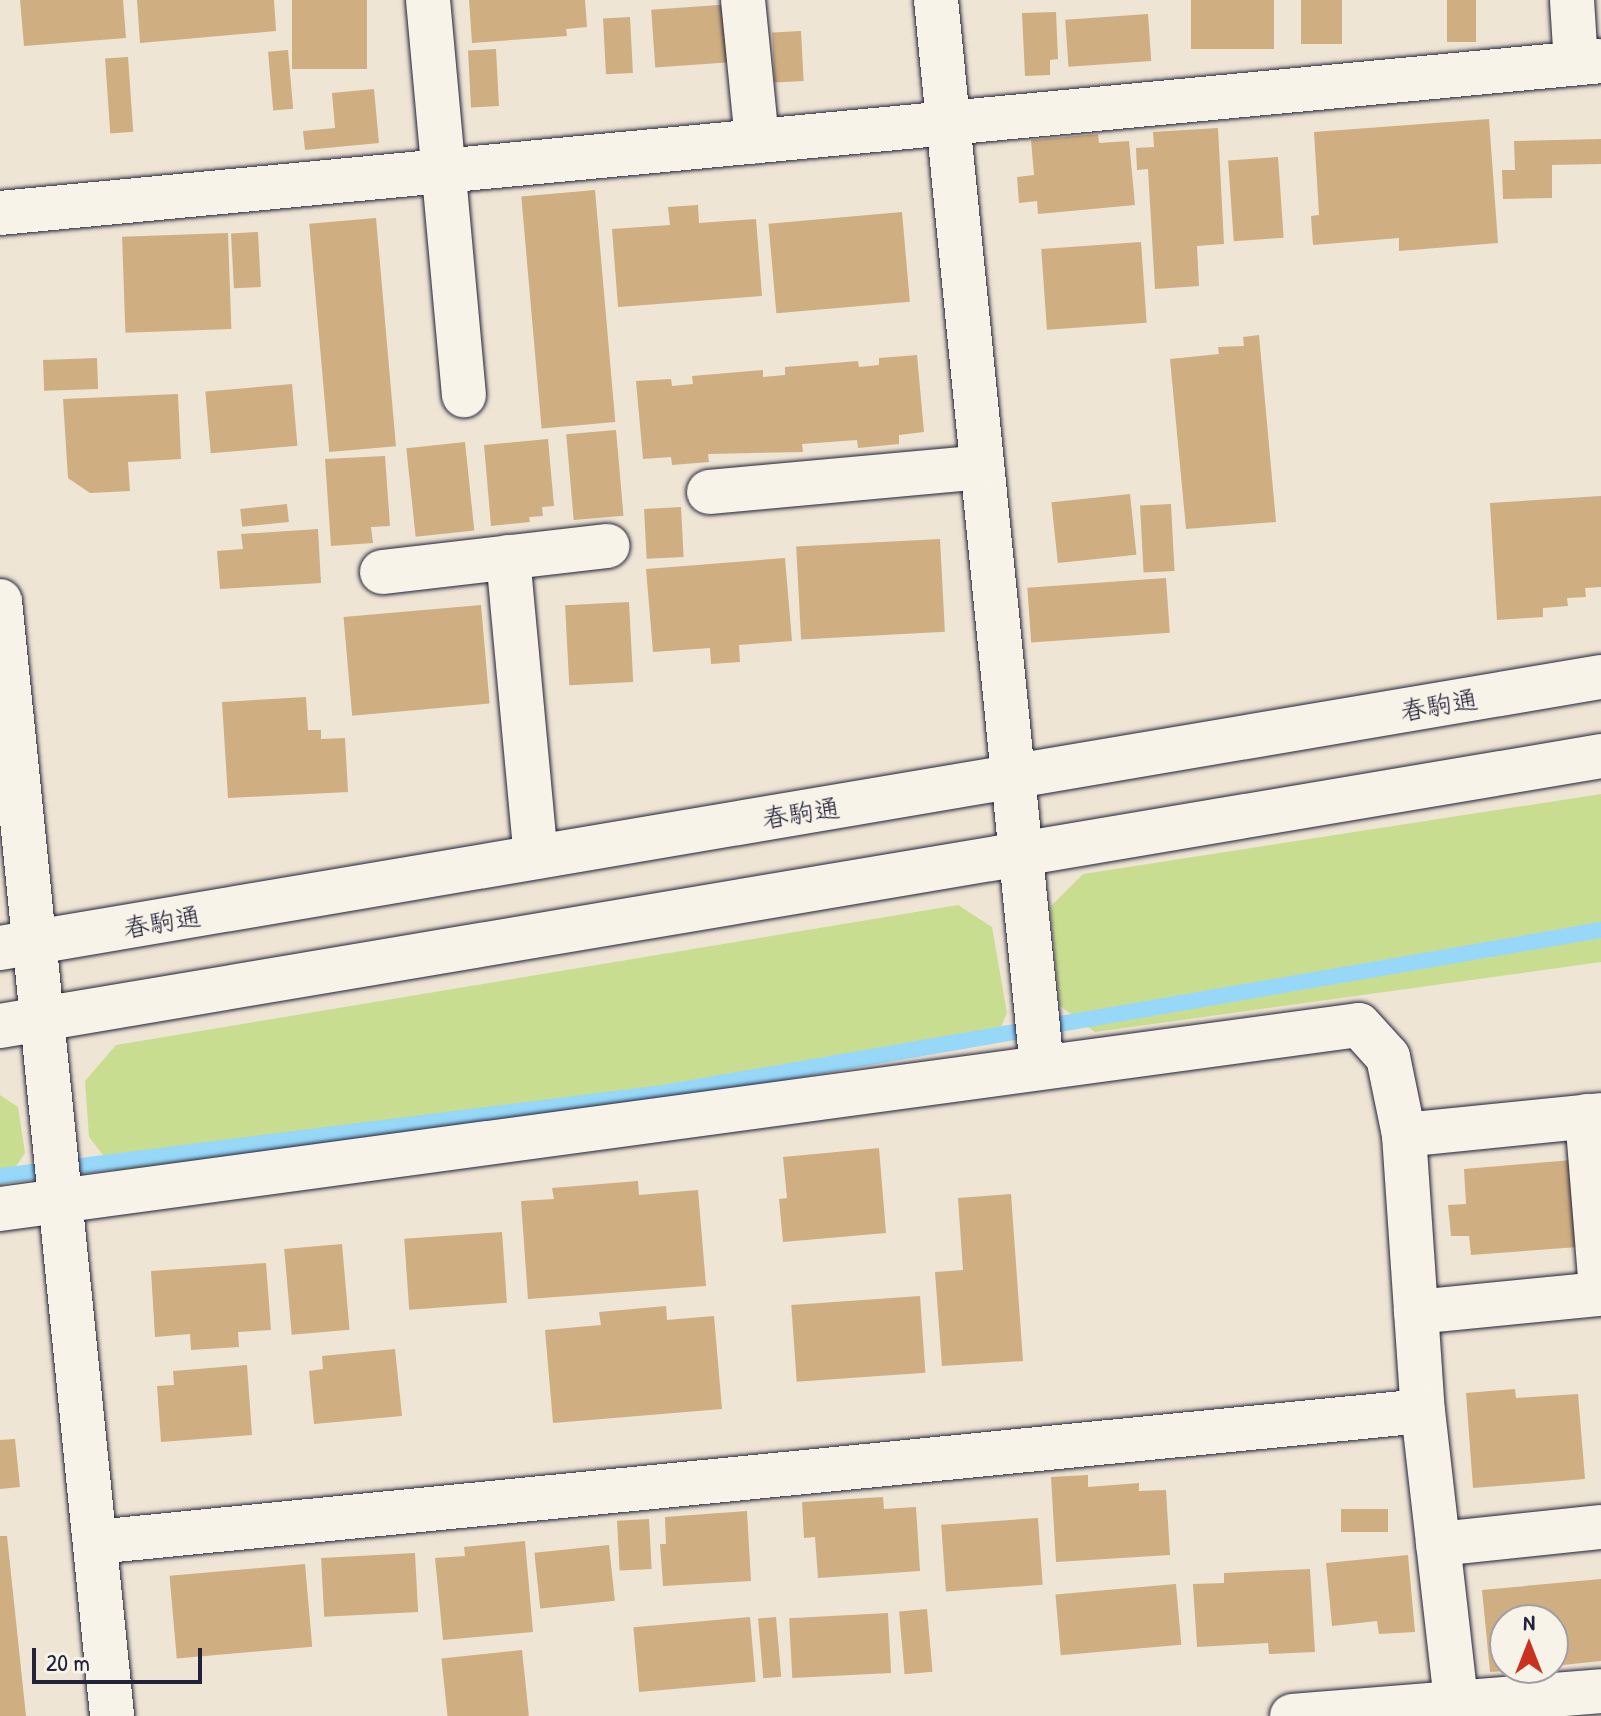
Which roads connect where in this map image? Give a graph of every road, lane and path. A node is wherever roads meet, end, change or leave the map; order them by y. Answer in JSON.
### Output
{"nodes":[{"id":1,"x":428,"y":0,"type":"edge"},
{"id":2,"x":743,"y":0,"type":"edge"},
{"id":3,"x":936,"y":0,"type":"edge"},
{"id":4,"x":1572,"y":0,"type":"edge"},
{"id":5,"x":1589,"y":62,"type":"edge"},
{"id":6,"x":949,"y":124,"type":"junction"},
{"id":7,"x":757,"y":141,"type":"junction"},
{"id":8,"x":446,"y":168,"type":"junction"},
{"id":9,"x":0,"y":213,"type":"edge"},
{"id":10,"x":464,"y":395,"type":"dead end"},
{"id":11,"x":982,"y":467,"type":"junction"},
{"id":12,"x":709,"y":492,"type":"dead end"},
{"id":13,"x":608,"y":546,"type":"dead end"},
{"id":14,"x":508,"y":557,"type":"junction"},
{"id":15,"x":382,"y":572,"type":"dead end"},
{"id":16,"x":0,"y":601,"type":"edge"},
{"id":17,"x":1601,"y":677,"type":"edge"},
{"id":18,"x":1601,"y":756,"type":"edge"},
{"id":19,"x":1015,"y":777,"type":"junction"},
{"id":20,"x":1021,"y":855,"type":"junction"},
{"id":21,"x":536,"y":857,"type":"junction"},
{"id":22,"x":17,"y":946,"type":"edge"},
{"id":23,"x":21,"y":1024,"type":"edge"},
{"id":24,"x":1042,"y":1067,"type":"junction"},
{"id":25,"x":1594,"y":1115,"type":"edge"},
{"id":26,"x":1404,"y":1135,"type":"junction"},
{"id":27,"x":63,"y":1203,"type":"junction"},
{"id":28,"x":0,"y":1209,"type":"edge"},
{"id":29,"x":1601,"y":1292,"type":"edge"},
{"id":30,"x":1416,"y":1312,"type":"junction"},
{"id":31,"x":1423,"y":1411,"type":"junction"},
{"id":32,"x":1601,"y":1527,"type":"edge"},
{"id":33,"x":96,"y":1542,"type":"junction"},
{"id":34,"x":1438,"y":1544,"type":"junction"},
{"id":35,"x":1601,"y":1691,"type":"edge"},
{"id":36,"x":1457,"y":1709,"type":"edge"},
{"id":37,"x":112,"y":1716,"type":"edge"},
{"id":38,"x":1292,"y":1716,"type":"edge"}],
"edges":[{"from":1,"to":8,"type":"street"},
{"from":2,"to":7,"type":"street"},
{"from":3,"to":6,"type":"street"},
{"from":4,"to":5,"type":"street"},
{"from":5,"to":6,"type":"street"},
{"from":6,"to":7,"type":"street"},
{"from":6,"to":11,"type":"street"},
{"from":7,"to":8,"type":"street"},
{"from":8,"to":9,"type":"street"},
{"from":8,"to":10,"type":"street"},
{"from":11,"to":12,"type":"street"},
{"from":11,"to":19,"type":"street"},
{"from":13,"to":14,"type":"street"},
{"from":14,"to":15,"type":"street"},
{"from":14,"to":21,"type":"street"},
{"from":16,"to":22,"type":"street"},
{"from":17,"to":19,"type":"street","name":"春駒通"},
{"from":18,"to":20,"type":"street"},
{"from":19,"to":20,"type":"street"},
{"from":19,"to":21,"type":"street","name":"春駒通"},
{"from":20,"to":23,"type":"street"},
{"from":20,"to":24,"type":"street"},
{"from":21,"to":22,"type":"street","name":"春駒通"},
{"from":22,"to":23,"type":"street"},
{"from":23,"to":27,"type":"street"},
{"from":24,"to":26,"type":"street"},
{"from":24,"to":27,"type":"street"},
{"from":25,"to":26,"type":"street"},
{"from":25,"to":29,"type":"street"},
{"from":26,"to":30,"type":"street"},
{"from":27,"to":28,"type":"street"},
{"from":27,"to":33,"type":"street"},
{"from":29,"to":30,"type":"street"},
{"from":30,"to":31,"type":"street"},
{"from":31,"to":33,"type":"street"},
{"from":31,"to":34,"type":"street"},
{"from":32,"to":34,"type":"street"},
{"from":33,"to":37,"type":"street"},
{"from":34,"to":36,"type":"street"},
{"from":35,"to":36,"type":"street"},
{"from":36,"to":38,"type":"street"}]}
